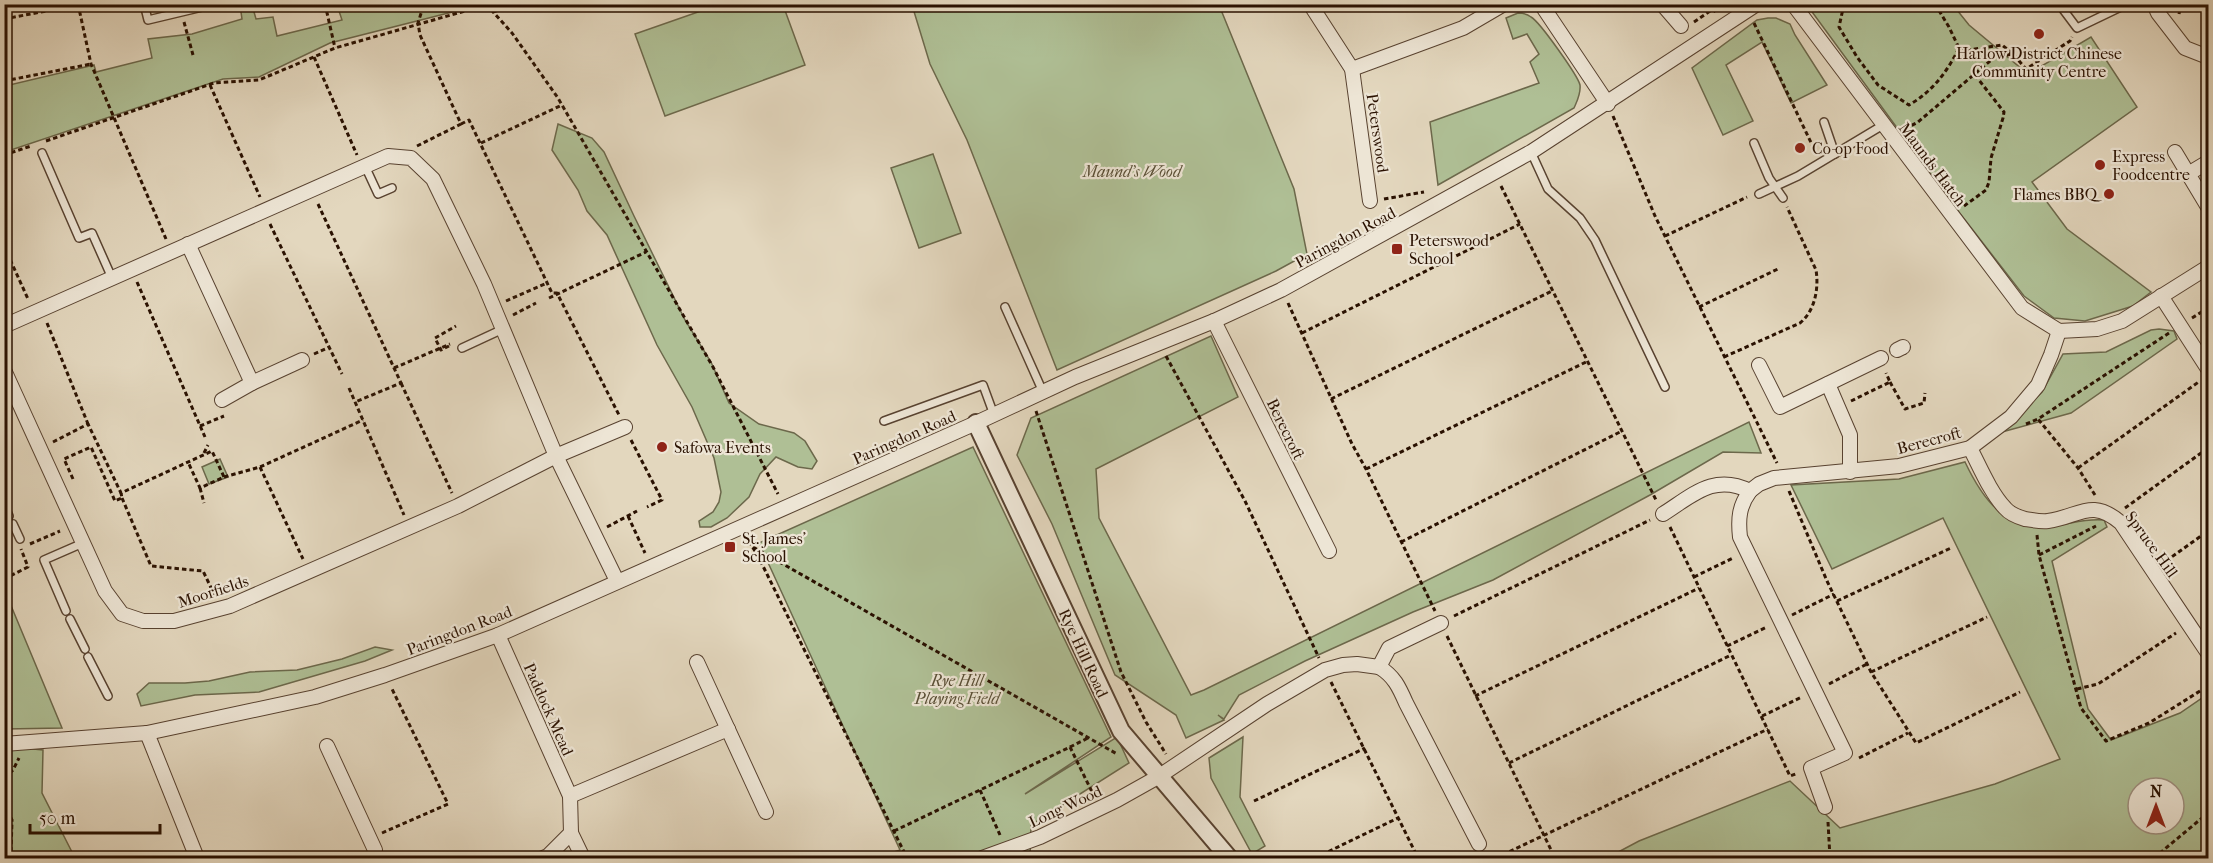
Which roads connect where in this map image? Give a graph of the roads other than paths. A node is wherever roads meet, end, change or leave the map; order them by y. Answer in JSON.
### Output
{"nodes":[{"id":1,"x":144,"y":4,"type":"edge"},
{"id":2,"x":215,"y":4,"type":"edge"},
{"id":3,"x":1310,"y":4,"type":"edge"},
{"id":4,"x":1504,"y":4,"type":"edge"},
{"id":5,"x":1541,"y":4,"type":"edge"},
{"id":6,"x":1662,"y":4,"type":"edge"},
{"id":7,"x":1793,"y":4,"type":"edge"},
{"id":8,"x":2060,"y":4,"type":"edge"},
{"id":9,"x":2127,"y":4,"type":"edge"},
{"id":10,"x":2154,"y":4,"type":"edge"},
{"id":11,"x":1754,"y":11,"type":"edge"},
{"id":12,"x":1681,"y":26,"type":"road end"},
{"id":13,"x":2208,"y":57,"type":"edge"},
{"id":14,"x":1352,"y":69,"type":"junction"},
{"id":15,"x":1608,"y":104,"type":"junction"},
{"id":16,"x":1824,"y":122,"type":"dead end"},
{"id":17,"x":1887,"y":131,"type":"junction"},
{"id":18,"x":1754,"y":143,"type":"dead end"},
{"id":19,"x":1531,"y":152,"type":"junction"},
{"id":20,"x":2175,"y":152,"type":"dead end"},
{"id":21,"x":42,"y":153,"type":"dead end"},
{"id":22,"x":1835,"y":154,"type":"junction"},
{"id":23,"x":2208,"y":162,"type":"edge"},
{"id":24,"x":364,"y":167,"type":"junction"},
{"id":25,"x":2188,"y":174,"type":"junction"},
{"id":26,"x":1776,"y":186,"type":"junction"},
{"id":27,"x":392,"y":188,"type":"dead end"},
{"id":28,"x":1759,"y":194,"type":"dead end"},
{"id":29,"x":1783,"y":198,"type":"road end"},
{"id":30,"x":1370,"y":201,"type":"dead end"},
{"id":31,"x":2208,"y":207,"type":"edge"},
{"id":32,"x":188,"y":244,"type":"junction"},
{"id":33,"x":2208,"y":267,"type":"edge"},
{"id":34,"x":112,"y":278,"type":"junction"},
{"id":35,"x":2161,"y":296,"type":"junction"},
{"id":36,"x":1005,"y":306,"type":"dead end"},
{"id":37,"x":1214,"y":321,"type":"junction"},
{"id":38,"x":4,"y":326,"type":"edge"},
{"id":39,"x":503,"y":329,"type":"junction"},
{"id":40,"x":2059,"y":331,"type":"junction"},
{"id":41,"x":462,"y":348,"type":"dead end"},
{"id":42,"x":1880,"y":358,"type":"road end"},
{"id":43,"x":302,"y":360,"type":"dead end"},
{"id":44,"x":1759,"y":365,"type":"dead end"},
{"id":45,"x":2208,"y":369,"type":"edge"},
{"id":46,"x":7,"y":380,"type":"edge"},
{"id":47,"x":252,"y":383,"type":"junction"},
{"id":48,"x":1828,"y":384,"type":"junction"},
{"id":49,"x":1665,"y":387,"type":"dead end"},
{"id":50,"x":1043,"y":392,"type":"junction"},
{"id":51,"x":222,"y":400,"type":"dead end"},
{"id":52,"x":994,"y":415,"type":"junction"},
{"id":53,"x":884,"y":422,"type":"dead end"},
{"id":54,"x":976,"y":423,"type":"junction"},
{"id":55,"x":625,"y":427,"type":"road end"},
{"id":56,"x":1970,"y":448,"type":"junction"},
{"id":57,"x":556,"y":456,"type":"junction"},
{"id":58,"x":1850,"y":472,"type":"junction"},
{"id":59,"x":1750,"y":491,"type":"junction"},
{"id":60,"x":4,"y":505,"type":"edge"},
{"id":61,"x":1663,"y":513,"type":"road end"},
{"id":62,"x":9,"y":516,"type":"dead end"},
{"id":63,"x":13,"y":524,"type":"dead end"},
{"id":64,"x":20,"y":539,"type":"road end"},
{"id":65,"x":83,"y":543,"type":"junction"},
{"id":66,"x":1329,"y":551,"type":"dead end"},
{"id":67,"x":617,"y":581,"type":"junction"},
{"id":68,"x":66,"y":611,"type":"dead end"},
{"id":69,"x":70,"y":620,"type":"dead end"},
{"id":70,"x":1441,"y":623,"type":"road end"},
{"id":71,"x":498,"y":635,"type":"junction"},
{"id":72,"x":85,"y":649,"type":"dead end"},
{"id":73,"x":2208,"y":652,"type":"edge"},
{"id":74,"x":88,"y":657,"type":"dead end"},
{"id":75,"x":697,"y":662,"type":"dead end"},
{"id":76,"x":1379,"y":667,"type":"junction"},
{"id":77,"x":108,"y":696,"type":"dead end"},
{"id":78,"x":728,"y":729,"type":"junction"},
{"id":79,"x":147,"y":733,"type":"junction"},
{"id":80,"x":4,"y":744,"type":"edge"},
{"id":81,"x":327,"y":746,"type":"dead end"},
{"id":82,"x":1158,"y":777,"type":"junction"},
{"id":83,"x":570,"y":796,"type":"junction"},
{"id":84,"x":1825,"y":807,"type":"road end"},
{"id":85,"x":766,"y":812,"type":"dead end"},
{"id":86,"x":572,"y":833,"type":"junction"},
{"id":87,"x":1479,"y":844,"type":"dead end"},
{"id":88,"x":197,"y":858,"type":"edge"},
{"id":89,"x":373,"y":858,"type":"edge"},
{"id":90,"x":543,"y":858,"type":"edge"},
{"id":91,"x":583,"y":858,"type":"edge"},
{"id":92,"x":982,"y":858,"type":"edge"},
{"id":93,"x":1229,"y":858,"type":"edge"}],
"edges":[{"from":1,"to":2,"type":"lane"},
{"from":3,"to":14,"type":"street","name":"Peterswood"},
{"from":4,"to":14,"type":"street"},
{"from":5,"to":15,"type":"street"},
{"from":6,"to":12,"type":"street"},
{"from":7,"to":17,"type":"street","name":"Maunds Hatch"},
{"from":8,"to":9,"type":"lane"},
{"from":10,"to":13,"type":"street"},
{"from":11,"to":15,"type":"street","name":"Paringdon Road"},
{"from":14,"to":30,"type":"street","name":"Peterswood"},
{"from":15,"to":19,"type":"street","name":"Paringdon Road"},
{"from":16,"to":22,"type":"lane"},
{"from":17,"to":22,"type":"lane"},
{"from":17,"to":40,"type":"street","name":"Maunds Hatch"},
{"from":18,"to":26,"type":"lane"},
{"from":19,"to":37,"type":"street","name":"Paringdon Road"},
{"from":19,"to":49,"type":"lane"},
{"from":20,"to":25,"type":"street"},
{"from":21,"to":34,"type":"lane"},
{"from":22,"to":26,"type":"lane"},
{"from":23,"to":25,"type":"street"},
{"from":24,"to":27,"type":"lane"},
{"from":24,"to":32,"type":"street"},
{"from":24,"to":39,"type":"street"},
{"from":25,"to":31,"type":"street"},
{"from":26,"to":28,"type":"lane"},
{"from":26,"to":29,"type":"lane"},
{"from":32,"to":34,"type":"street"},
{"from":32,"to":47,"type":"street"},
{"from":33,"to":35,"type":"street"},
{"from":34,"to":38,"type":"street"},
{"from":35,"to":40,"type":"street"},
{"from":35,"to":45,"type":"street"},
{"from":36,"to":50,"type":"lane"},
{"from":37,"to":50,"type":"street","name":"Paringdon Road"},
{"from":37,"to":66,"type":"street","name":"Berecroft"},
{"from":39,"to":41,"type":"lane"},
{"from":39,"to":57,"type":"street"},
{"from":40,"to":56,"type":"street","name":"Berecroft"},
{"from":42,"to":48,"type":"street"},
{"from":43,"to":47,"type":"street"},
{"from":44,"to":48,"type":"street"},
{"from":46,"to":65,"type":"street","name":"Moorfields"},
{"from":47,"to":51,"type":"street"},
{"from":48,"to":58,"type":"street"},
{"from":50,"to":52,"type":"street","name":"Paringdon Road"},
{"from":52,"to":53,"type":"lane"},
{"from":52,"to":54,"type":"street","name":"Paringdon Road"},
{"from":54,"to":67,"type":"street","name":"Paringdon Road"},
{"from":54,"to":82,"type":"street","name":"Rye Hill Road"},
{"from":55,"to":57,"type":"street","name":"Moorfields"},
{"from":56,"to":58,"type":"street","name":"Berecroft"},
{"from":56,"to":73,"type":"street","name":"Spruce Hill"},
{"from":57,"to":65,"type":"street","name":"Moorfields"},
{"from":57,"to":67,"type":"street"},
{"from":58,"to":59,"type":"street","name":"Berecroft"},
{"from":59,"to":61,"type":"street"},
{"from":59,"to":84,"type":"street"},
{"from":60,"to":62,"type":"lane"},
{"from":63,"to":64,"type":"lane"},
{"from":65,"to":68,"type":"lane"},
{"from":67,"to":71,"type":"street","name":"Paringdon Road"},
{"from":69,"to":72,"type":"lane"},
{"from":70,"to":76,"type":"street"},
{"from":71,"to":79,"type":"street","name":"Paringdon Road"},
{"from":71,"to":83,"type":"street","name":"Paddock Mead"},
{"from":74,"to":77,"type":"lane"},
{"from":75,"to":78,"type":"street"},
{"from":76,"to":82,"type":"street"},
{"from":76,"to":87,"type":"street"},
{"from":78,"to":83,"type":"street"},
{"from":78,"to":85,"type":"street"},
{"from":79,"to":80,"type":"street","name":"Paringdon Road"},
{"from":79,"to":88,"type":"street"},
{"from":81,"to":89,"type":"street"},
{"from":82,"to":92,"type":"street","name":"Long Wood"},
{"from":82,"to":93,"type":"street","name":"Rye Hill Road"},
{"from":83,"to":86,"type":"street","name":"Paddock Mead"},
{"from":86,"to":90,"type":"street"},
{"from":86,"to":91,"type":"street"}]}
